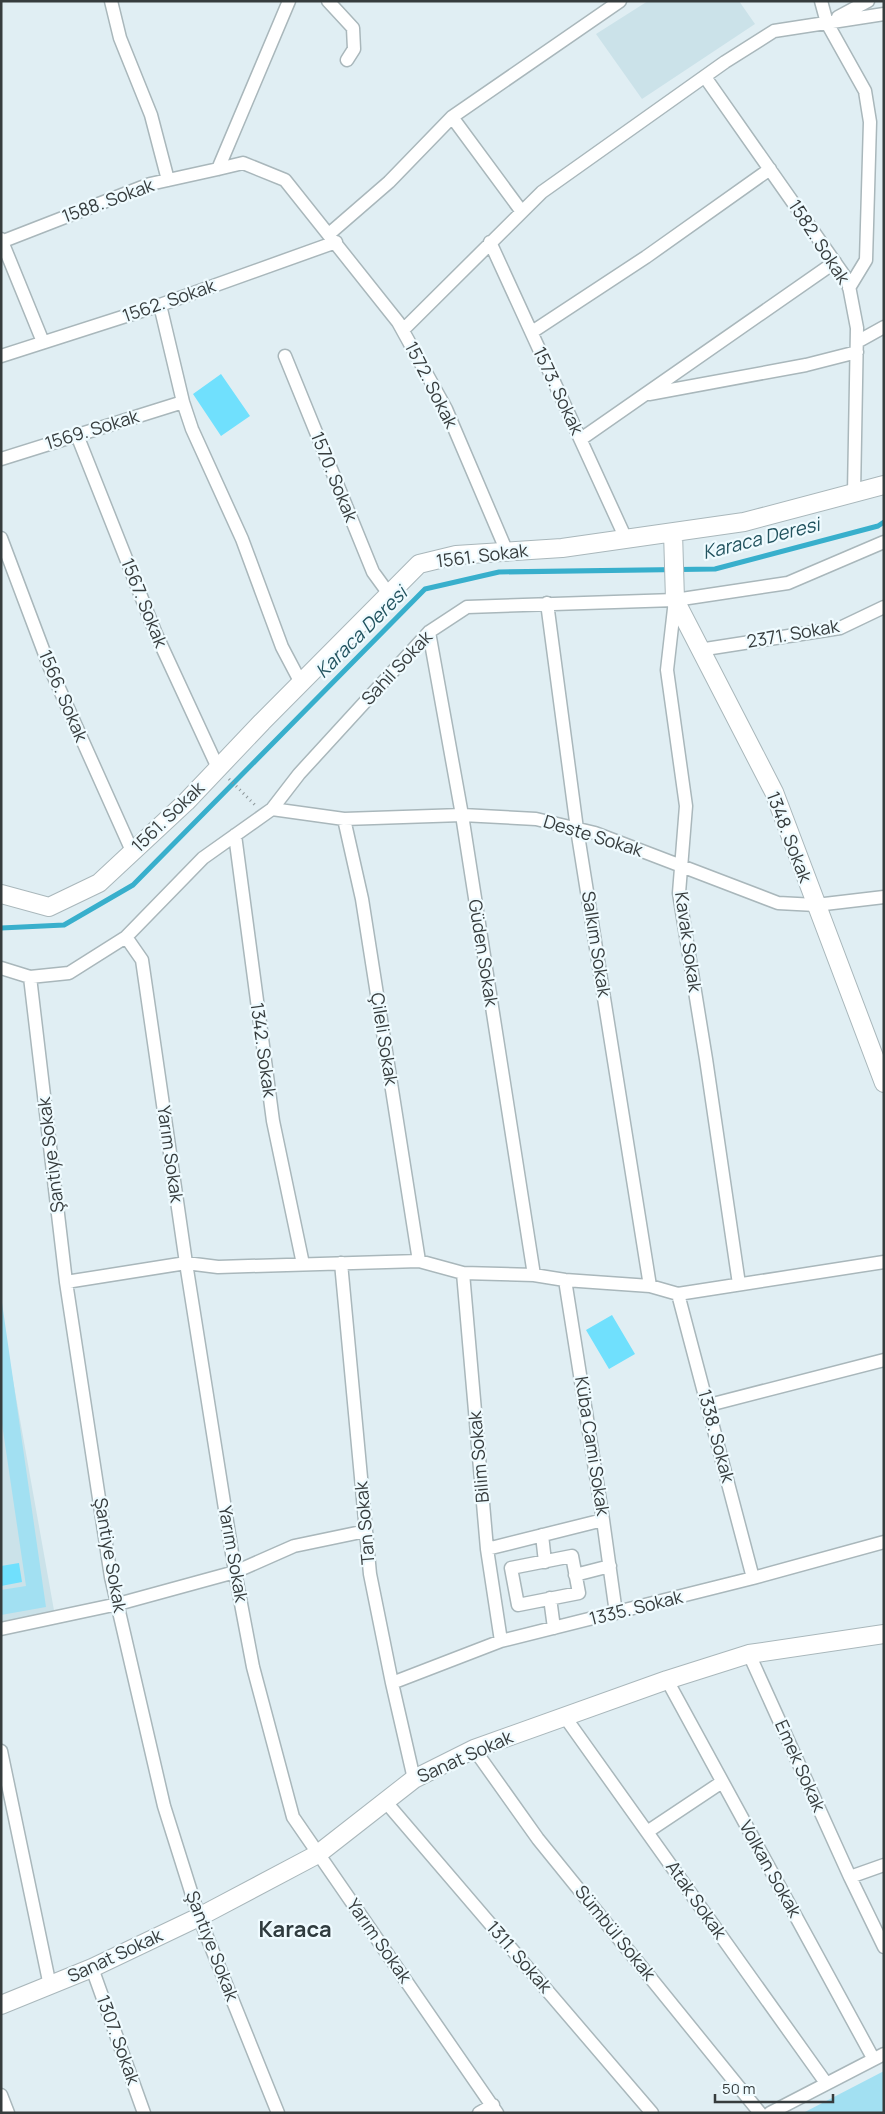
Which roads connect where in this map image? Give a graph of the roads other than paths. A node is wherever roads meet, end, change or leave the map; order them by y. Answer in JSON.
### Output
{"nodes":[{"id":1,"x":111,"y":1,"type":"edge"},
{"id":2,"x":289,"y":1,"type":"edge"},
{"id":3,"x":328,"y":1,"type":"edge"},
{"id":4,"x":620,"y":1,"type":"edge"},
{"id":5,"x":821,"y":1,"type":"edge"},
{"id":6,"x":868,"y":1,"type":"edge"},
{"id":7,"x":884,"y":14,"type":"edge"},
{"id":8,"x":827,"y":23,"type":"junction"},
{"id":9,"x":347,"y":60,"type":"dead end"},
{"id":10,"x":705,"y":76,"type":"junction"},
{"id":11,"x":452,"y":117,"type":"junction"},
{"id":12,"x":218,"y":169,"type":"junction"},
{"id":13,"x":770,"y":169,"type":"junction"},
{"id":14,"x":168,"y":180,"type":"junction"},
{"id":15,"x":522,"y":212,"type":"junction"},
{"id":16,"x":333,"y":238,"type":"junction"},
{"id":17,"x":2,"y":241,"type":"edge"},
{"id":18,"x":490,"y":242,"type":"junction"},
{"id":19,"x":835,"y":262,"type":"junction"},
{"id":20,"x":849,"y":288,"type":"junction"},
{"id":21,"x":160,"y":305,"type":"junction"},
{"id":22,"x":884,"y":327,"type":"edge"},
{"id":23,"x":402,"y":330,"type":"junction"},
{"id":24,"x":532,"y":332,"type":"junction"},
{"id":25,"x":43,"y":342,"type":"junction"},
{"id":26,"x":857,"y":347,"type":"junction"},
{"id":27,"x":1,"y":356,"type":"edge"},
{"id":28,"x":285,"y":356,"type":"dead end"},
{"id":29,"x":644,"y":395,"type":"junction"},
{"id":30,"x":183,"y":402,"type":"junction"},
{"id":31,"x":77,"y":435,"type":"junction"},
{"id":32,"x":581,"y":439,"type":"junction"},
{"id":33,"x":1,"y":459,"type":"edge"},
{"id":34,"x":884,"y":485,"type":"edge"},
{"id":35,"x":854,"y":493,"type":"junction"},
{"id":36,"x":673,"y":532,"type":"junction"},
{"id":37,"x":1,"y":538,"type":"edge"},
{"id":38,"x":626,"y":539,"type":"junction"},
{"id":39,"x":884,"y":542,"type":"edge"},
{"id":40,"x":507,"y":552,"type":"junction"},
{"id":41,"x":390,"y":594,"type":"junction"},
{"id":42,"x":675,"y":600,"type":"junction"},
{"id":43,"x":547,"y":603,"type":"junction"},
{"id":44,"x":884,"y":608,"type":"edge"},
{"id":45,"x":429,"y":632,"type":"junction"},
{"id":46,"x":699,"y":650,"type":"junction"},
{"id":47,"x":301,"y":683,"type":"junction"},
{"id":48,"x":218,"y":768,"type":"junction"},
{"id":49,"x":268,"y":812,"type":"junction"},
{"id":50,"x":462,"y":815,"type":"junction"},
{"id":51,"x":344,"y":819,"type":"junction"},
{"id":52,"x":578,"y":829,"type":"junction"},
{"id":53,"x":234,"y":835,"type":"junction"},
{"id":54,"x":132,"y":851,"type":"junction"},
{"id":55,"x":682,"y":866,"type":"junction"},
{"id":56,"x":1,"y":894,"type":"edge"},
{"id":57,"x":884,"y":897,"type":"edge"},
{"id":58,"x":816,"y":906,"type":"junction"},
{"id":59,"x":126,"y":937,"type":"junction"},
{"id":60,"x":1,"y":968,"type":"edge"},
{"id":61,"x":30,"y":977,"type":"junction"},
{"id":62,"x":884,"y":1082,"type":"edge"},
{"id":63,"x":419,"y":1261,"type":"junction"},
{"id":64,"x":884,"y":1262,"type":"edge"},
{"id":65,"x":186,"y":1263,"type":"junction"},
{"id":66,"x":341,"y":1263,"type":"junction"},
{"id":67,"x":303,"y":1264,"type":"junction"},
{"id":68,"x":463,"y":1273,"type":"junction"},
{"id":69,"x":534,"y":1275,"type":"junction"},
{"id":70,"x":565,"y":1280,"type":"junction"},
{"id":71,"x":66,"y":1282,"type":"junction"},
{"id":72,"x":739,"y":1284,"type":"junction"},
{"id":73,"x":650,"y":1286,"type":"junction"},
{"id":74,"x":678,"y":1294,"type":"junction"},
{"id":75,"x":884,"y":1360,"type":"edge"},
{"id":76,"x":708,"y":1404,"type":"junction"},
{"id":77,"x":604,"y":1520,"type":"junction"},
{"id":78,"x":366,"y":1531,"type":"junction"},
{"id":79,"x":542,"y":1536,"type":"junction"},
{"id":80,"x":884,"y":1542,"type":"edge"},
{"id":81,"x":488,"y":1549,"type":"junction"},
{"id":82,"x":545,"y":1562,"type":"junction"},
{"id":83,"x":610,"y":1566,"type":"junction"},
{"id":84,"x":235,"y":1572,"type":"junction"},
{"id":85,"x":575,"y":1575,"type":"junction"},
{"id":86,"x":753,"y":1578,"type":"junction"},
{"id":87,"x":514,"y":1584,"type":"junction"},
{"id":88,"x":494,"y":1588,"type":"junction"},
{"id":89,"x":550,"y":1598,"type":"junction"},
{"id":90,"x":118,"y":1604,"type":"junction"},
{"id":91,"x":616,"y":1613,"type":"junction"},
{"id":92,"x":554,"y":1628,"type":"junction"},
{"id":93,"x":1,"y":1629,"type":"edge"},
{"id":94,"x":884,"y":1634,"type":"edge"},
{"id":95,"x":501,"y":1642,"type":"junction"},
{"id":96,"x":750,"y":1654,"type":"junction"},
{"id":97,"x":667,"y":1680,"type":"junction"},
{"id":98,"x":392,"y":1683,"type":"junction"},
{"id":99,"x":565,"y":1717,"type":"junction"},
{"id":100,"x":474,"y":1749,"type":"junction"},
{"id":101,"x":1,"y":1752,"type":"edge"},
{"id":102,"x":414,"y":1779,"type":"junction"},
{"id":103,"x":722,"y":1782,"type":"junction"},
{"id":104,"x":386,"y":1801,"type":"junction"},
{"id":105,"x":647,"y":1832,"type":"junction"},
{"id":106,"x":318,"y":1854,"type":"junction"},
{"id":107,"x":884,"y":1865,"type":"edge"},
{"id":108,"x":850,"y":1877,"type":"junction"},
{"id":109,"x":198,"y":1917,"type":"junction"},
{"id":110,"x":884,"y":1946,"type":"edge"},
{"id":111,"x":92,"y":1968,"type":"junction"},
{"id":112,"x":50,"y":1986,"type":"junction"},
{"id":113,"x":1,"y":2006,"type":"edge"},
{"id":114,"x":878,"y":2056,"type":"edge"},
{"id":115,"x":826,"y":2083,"type":"junction"},
{"id":116,"x":1,"y":2095,"type":"edge"},
{"id":117,"x":495,"y":2109,"type":"edge"},
{"id":118,"x":8,"y":2113,"type":"edge"},
{"id":119,"x":144,"y":2113,"type":"edge"},
{"id":120,"x":278,"y":2113,"type":"edge"},
{"id":121,"x":479,"y":2113,"type":"edge"},
{"id":122,"x":652,"y":2113,"type":"edge"},
{"id":123,"x":760,"y":2113,"type":"edge"},
{"id":124,"x":770,"y":2113,"type":"edge"}],
"edges":[{"from":1,"to":14,"type":"street"},
{"from":2,"to":12,"type":"street"},
{"from":3,"to":9,"type":"street"},
{"from":4,"to":11,"type":"street"},
{"from":5,"to":8,"type":"street"},
{"from":6,"to":8,"type":"street"},
{"from":7,"to":8,"type":"street"},
{"from":8,"to":10,"type":"street"},
{"from":8,"to":20,"type":"street"},
{"from":10,"to":13,"type":"street","name":"1582. Sokak"},
{"from":10,"to":15,"type":"street"},
{"from":11,"to":15,"type":"street"},
{"from":11,"to":16,"type":"street"},
{"from":12,"to":14,"type":"street","name":"1588. Sokak"},
{"from":12,"to":16,"type":"street","name":"1588. Sokak"},
{"from":13,"to":19,"type":"street","name":"1582. Sokak"},
{"from":13,"to":24,"type":"street"},
{"from":14,"to":17,"type":"street","name":"1588. Sokak"},
{"from":15,"to":18,"type":"street"},
{"from":16,"to":21,"type":"street","name":"1562. Sokak"},
{"from":16,"to":23,"type":"street","name":"1572. Sokak"},
{"from":17,"to":25,"type":"street"},
{"from":18,"to":23,"type":"street"},
{"from":18,"to":24,"type":"street","name":"1573. Sokak"},
{"from":19,"to":20,"type":"street","name":"1582. Sokak"},
{"from":19,"to":29,"type":"street"},
{"from":20,"to":26,"type":"street","name":"1582. Sokak"},
{"from":21,"to":25,"type":"street","name":"1562. Sokak"},
{"from":21,"to":30,"type":"street"},
{"from":22,"to":26,"type":"street"},
{"from":23,"to":40,"type":"street","name":"1572. Sokak"},
{"from":24,"to":32,"type":"street","name":"1573. Sokak"},
{"from":25,"to":27,"type":"street","name":"1562. Sokak"},
{"from":26,"to":29,"type":"street"},
{"from":26,"to":35,"type":"street","name":"1582. Sokak"},
{"from":28,"to":41,"type":"street","name":"1570. Sokak"},
{"from":29,"to":32,"type":"street"},
{"from":30,"to":31,"type":"street","name":"1569. Sokak"},
{"from":30,"to":47,"type":"street"},
{"from":31,"to":33,"type":"street","name":"1569. Sokak"},
{"from":31,"to":48,"type":"street","name":"1567. Sokak"},
{"from":32,"to":38,"type":"street","name":"1573. Sokak"},
{"from":34,"to":35,"type":"street","name":"1561. Sokak"},
{"from":35,"to":36,"type":"street","name":"1561. Sokak"},
{"from":36,"to":38,"type":"street","name":"1561. Sokak"},
{"from":36,"to":42,"type":"street"},
{"from":37,"to":54,"type":"street","name":"1566. Sokak"},
{"from":38,"to":40,"type":"street","name":"1561. Sokak"},
{"from":39,"to":42,"type":"street","name":"Sahil Sokak"},
{"from":40,"to":41,"type":"street","name":"1561. Sokak"},
{"from":41,"to":47,"type":"street","name":"1561. Sokak"},
{"from":42,"to":43,"type":"street","name":"Sahil Sokak"},
{"from":42,"to":46,"type":"street","name":"1348. Sokak"},
{"from":42,"to":55,"type":"street","name":"Kavak Sokak"},
{"from":43,"to":45,"type":"street","name":"Sahil Sokak"},
{"from":43,"to":52,"type":"street","name":"Salkım Sokak"},
{"from":44,"to":46,"type":"street","name":"2371. Sokak"},
{"from":45,"to":49,"type":"street","name":"Sahil Sokak"},
{"from":45,"to":50,"type":"street","name":"Güden Sokak"},
{"from":46,"to":58,"type":"street","name":"1348. Sokak"},
{"from":47,"to":48,"type":"street","name":"1561. Sokak"},
{"from":48,"to":54,"type":"street","name":"1561. Sokak"},
{"from":49,"to":51,"type":"street","name":"Deste Sokak"},
{"from":49,"to":53,"type":"street","name":"Sahil Sokak"},
{"from":50,"to":51,"type":"street","name":"Deste Sokak"},
{"from":50,"to":52,"type":"street","name":"Deste Sokak"},
{"from":50,"to":69,"type":"street","name":"Güden Sokak"},
{"from":51,"to":63,"type":"street","name":"Çileli Sokak"},
{"from":52,"to":55,"type":"street","name":"Deste Sokak"},
{"from":52,"to":73,"type":"street","name":"Salkım Sokak"},
{"from":53,"to":59,"type":"street","name":"Sahil Sokak"},
{"from":53,"to":67,"type":"street","name":"1342. Sokak"},
{"from":54,"to":56,"type":"street","name":"1561. Sokak"},
{"from":55,"to":58,"type":"street","name":"Deste Sokak"},
{"from":55,"to":72,"type":"street","name":"Kavak Sokak"},
{"from":57,"to":58,"type":"street","name":"Deste Sokak"},
{"from":58,"to":62,"type":"street","name":"1348. Sokak"},
{"from":59,"to":61,"type":"street","name":"Sahil Sokak"},
{"from":59,"to":65,"type":"street","name":"Yarım Sokak"},
{"from":60,"to":61,"type":"street","name":"Sahil Sokak"},
{"from":61,"to":71,"type":"street","name":"Şantiye Sokak"},
{"from":63,"to":66,"type":"street"},
{"from":63,"to":68,"type":"street"},
{"from":64,"to":72,"type":"street"},
{"from":65,"to":67,"type":"street"},
{"from":65,"to":71,"type":"street"},
{"from":65,"to":84,"type":"street","name":"Yarım Sokak"},
{"from":66,"to":67,"type":"street"},
{"from":66,"to":78,"type":"street","name":"Tan Sokak"},
{"from":68,"to":69,"type":"street"},
{"from":68,"to":81,"type":"street","name":"Bilim Sokak"},
{"from":69,"to":70,"type":"street"},
{"from":70,"to":73,"type":"street"},
{"from":70,"to":77,"type":"street","name":"Küba Cami Sokak"},
{"from":71,"to":90,"type":"street","name":"Şantiye Sokak"},
{"from":72,"to":74,"type":"street"},
{"from":73,"to":74,"type":"street"},
{"from":74,"to":76,"type":"street","name":"1338. Sokak"},
{"from":75,"to":76,"type":"street"},
{"from":76,"to":86,"type":"street","name":"1338. Sokak"},
{"from":77,"to":79,"type":"street"},
{"from":77,"to":83,"type":"street","name":"Küba Cami Sokak"},
{"from":78,"to":84,"type":"street"},
{"from":78,"to":98,"type":"street","name":"Tan Sokak"},
{"from":79,"to":81,"type":"street"},
{"from":79,"to":82,"type":"street"},
{"from":80,"to":86,"type":"street","name":"1335. Sokak"},
{"from":81,"to":88,"type":"street","name":"Bilim Sokak"},
{"from":82,"to":85,"type":"street"},
{"from":82,"to":87,"type":"street"},
{"from":83,"to":85,"type":"street"},
{"from":83,"to":91,"type":"street","name":"Küba Cami Sokak"},
{"from":84,"to":90,"type":"street"},
{"from":84,"to":106,"type":"street","name":"Yarım Sokak"},
{"from":85,"to":89,"type":"street"},
{"from":86,"to":91,"type":"street","name":"1335. Sokak"},
{"from":87,"to":88,"type":"street"},
{"from":87,"to":89,"type":"street"},
{"from":88,"to":95,"type":"street","name":"Bilim Sokak"},
{"from":89,"to":92,"type":"street"},
{"from":90,"to":93,"type":"street"},
{"from":90,"to":109,"type":"street","name":"Şantiye Sokak"},
{"from":91,"to":92,"type":"street","name":"1335. Sokak"},
{"from":92,"to":95,"type":"street","name":"1335. Sokak"},
{"from":94,"to":96,"type":"street","name":"Sanat Sokak"},
{"from":95,"to":98,"type":"street","name":"1335. Sokak"},
{"from":96,"to":97,"type":"street","name":"Sanat Sokak"},
{"from":96,"to":108,"type":"street","name":"Emek Sokak"},
{"from":97,"to":99,"type":"street","name":"Sanat Sokak"},
{"from":97,"to":103,"type":"street","name":"Volkan Sokak"},
{"from":98,"to":102,"type":"street","name":"Tan Sokak"},
{"from":99,"to":100,"type":"street","name":"Sanat Sokak"},
{"from":99,"to":105,"type":"street","name":"Atak Sokak"},
{"from":100,"to":102,"type":"street","name":"Sanat Sokak"},
{"from":100,"to":123,"type":"street","name":"Sümbül Sokak"},
{"from":101,"to":112,"type":"street"},
{"from":102,"to":104,"type":"street","name":"Sanat Sokak"},
{"from":103,"to":105,"type":"street"},
{"from":103,"to":114,"type":"street","name":"Volkan Sokak"},
{"from":104,"to":106,"type":"street","name":"Sanat Sokak"},
{"from":104,"to":122,"type":"street","name":"1311. Sokak"},
{"from":105,"to":115,"type":"street","name":"Atak Sokak"},
{"from":106,"to":109,"type":"street","name":"Sanat Sokak"},
{"from":106,"to":117,"type":"street","name":"Yarım Sokak"},
{"from":107,"to":108,"type":"street"},
{"from":108,"to":110,"type":"street","name":"Emek Sokak"},
{"from":109,"to":111,"type":"street","name":"Sanat Sokak"},
{"from":109,"to":120,"type":"street","name":"Şantiye Sokak"},
{"from":111,"to":112,"type":"street","name":"Sanat Sokak"},
{"from":111,"to":119,"type":"street","name":"1307. Sokak"},
{"from":112,"to":113,"type":"street","name":"Sanat Sokak"},
{"from":114,"to":115,"type":"street"},
{"from":115,"to":124,"type":"street"},
{"from":116,"to":118,"type":"street"},
{"from":117,"to":121,"type":"street"}]}
